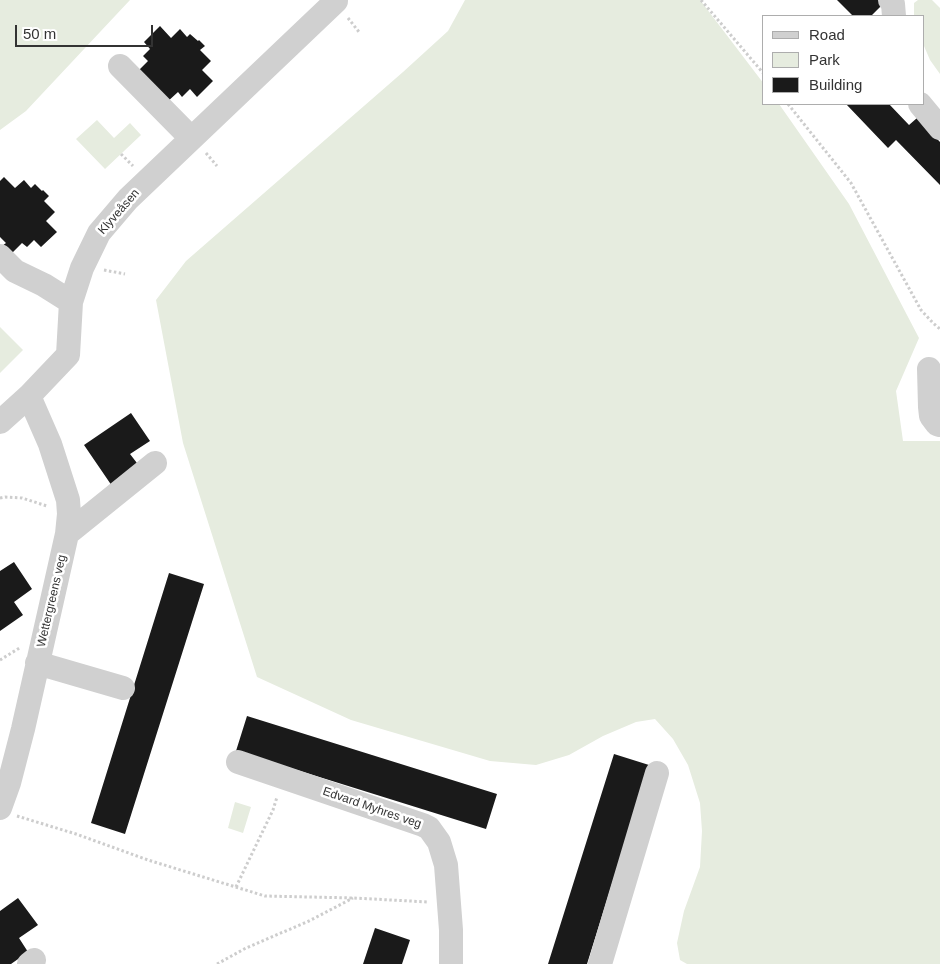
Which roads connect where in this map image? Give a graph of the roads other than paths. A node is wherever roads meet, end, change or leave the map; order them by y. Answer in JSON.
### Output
{"nodes":[{"id":1,"x":335,"y":0,"type":"edge"},
{"id":2,"x":890,"y":0,"type":"edge"},
{"id":3,"x":894,"y":15,"type":"edge"},
{"id":4,"x":120,"y":66,"type":"dead end"},
{"id":5,"x":921,"y":105,"type":"edge"},
{"id":6,"x":940,"y":128,"type":"edge"},
{"id":7,"x":192,"y":138,"type":"junction"},
{"id":8,"x":0,"y":256,"type":"edge"},
{"id":9,"x":71,"y":302,"type":"junction"},
{"id":10,"x":929,"y":369,"type":"dead end"},
{"id":11,"x":29,"y":396,"type":"junction"},
{"id":12,"x":0,"y":422,"type":"edge"},
{"id":13,"x":940,"y":425,"type":"edge"},
{"id":14,"x":155,"y":463,"type":"dead end"},
{"id":15,"x":68,"y":524,"type":"junction"},
{"id":16,"x":37,"y":663,"type":"junction"},
{"id":17,"x":123,"y":688,"type":"dead end"},
{"id":18,"x":238,"y":762,"type":"dead end"},
{"id":19,"x":656,"y":773,"type":"dead end"},
{"id":20,"x":7,"y":812,"type":"edge"},
{"id":21,"x":451,"y":964,"type":"edge"},
{"id":22,"x":600,"y":964,"type":"edge"}],
"edges":[{"from":1,"to":7,"type":"street","name":"Klyveåsen"},
{"from":2,"to":3,"type":"street"},
{"from":4,"to":7,"type":"street"},
{"from":5,"to":6,"type":"street"},
{"from":7,"to":9,"type":"street","name":"Klyveåsen"},
{"from":8,"to":9,"type":"street"},
{"from":9,"to":11,"type":"street","name":"Klyveåsen"},
{"from":10,"to":13,"type":"street"},
{"from":11,"to":12,"type":"street","name":"Klyveåsen"},
{"from":11,"to":15,"type":"street","name":"Wettergreens veg"},
{"from":14,"to":15,"type":"street"},
{"from":15,"to":16,"type":"street","name":"Wettergreens veg"},
{"from":16,"to":17,"type":"street"},
{"from":16,"to":20,"type":"street","name":"Wettergreens veg"},
{"from":18,"to":21,"type":"street","name":"Edvard Myhres veg"},
{"from":19,"to":22,"type":"street"}]}
